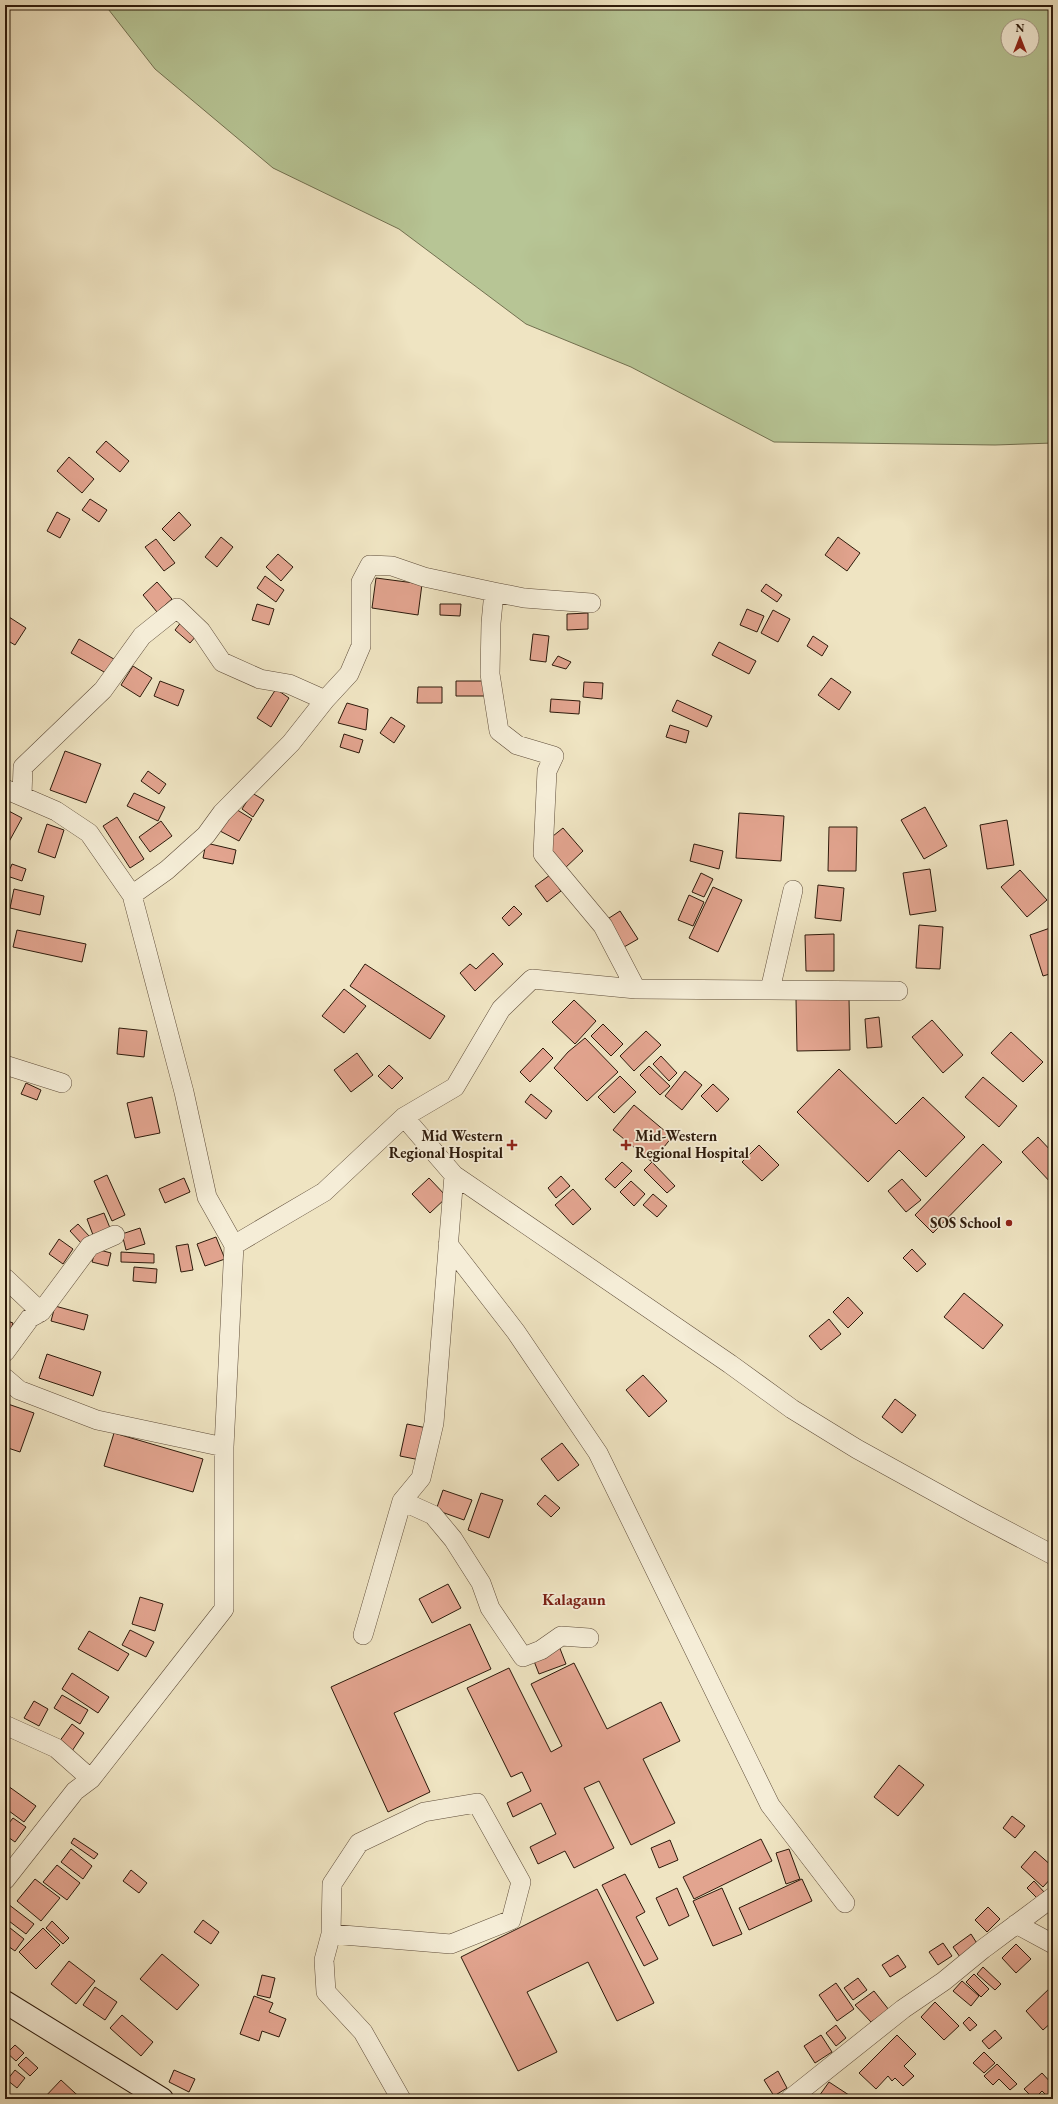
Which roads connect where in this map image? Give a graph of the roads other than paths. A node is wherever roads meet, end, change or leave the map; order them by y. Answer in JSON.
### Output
{"nodes":[{"id":1,"x":494,"y":592,"type":"junction"},
{"id":2,"x":592,"y":603,"type":"dead end"},
{"id":3,"x":325,"y":700,"type":"junction"},
{"id":4,"x":13,"y":792,"type":"edge"},
{"id":5,"x":792,"y":890,"type":"dead end"},
{"id":6,"x":132,"y":895,"type":"junction"},
{"id":7,"x":636,"y":989,"type":"junction"},
{"id":8,"x":770,"y":990,"type":"junction"},
{"id":9,"x":898,"y":991,"type":"dead end"},
{"id":10,"x":5,"y":1065,"type":"edge"},
{"id":11,"x":62,"y":1083,"type":"dead end"},
{"id":12,"x":404,"y":1117,"type":"junction"},
{"id":13,"x":454,"y":1175,"type":"junction"},
{"id":14,"x":115,"y":1234,"type":"dead end"},
{"id":15,"x":448,"y":1244,"type":"junction"},
{"id":16,"x":234,"y":1245,"type":"junction"},
{"id":17,"x":5,"y":1278,"type":"edge"},
{"id":18,"x":41,"y":1312,"type":"junction"},
{"id":19,"x":5,"y":1352,"type":"edge"},
{"id":20,"x":5,"y":1378,"type":"edge"},
{"id":21,"x":224,"y":1448,"type":"junction"},
{"id":22,"x":402,"y":1501,"type":"junction"},
{"id":23,"x":1053,"y":1555,"type":"edge"},
{"id":24,"x":363,"y":1635,"type":"dead end"},
{"id":25,"x":589,"y":1638,"type":"dead end"},
{"id":26,"x":5,"y":1725,"type":"edge"},
{"id":27,"x":91,"y":1779,"type":"junction"},
{"id":28,"x":5,"y":1880,"type":"edge"},
{"id":29,"x":1053,"y":1897,"type":"edge"},
{"id":30,"x":845,"y":1903,"type":"dead end"},
{"id":31,"x":1016,"y":1924,"type":"junction"},
{"id":32,"x":331,"y":1934,"type":"junction"},
{"id":33,"x":1053,"y":1944,"type":"edge"},
{"id":34,"x":5,"y":2002,"type":"edge"},
{"id":35,"x":162,"y":2099,"type":"edge"},
{"id":36,"x":401,"y":2099,"type":"edge"},
{"id":37,"x":790,"y":2099,"type":"edge"}],
"edges":[{"from":1,"to":2,"type":"street"},
{"from":1,"to":3,"type":"street"},
{"from":1,"to":7,"type":"street"},
{"from":3,"to":4,"type":"street"},
{"from":3,"to":6,"type":"street"},
{"from":4,"to":6,"type":"street"},
{"from":5,"to":8,"type":"street"},
{"from":6,"to":16,"type":"street"},
{"from":7,"to":8,"type":"street"},
{"from":7,"to":12,"type":"street"},
{"from":8,"to":9,"type":"street"},
{"from":10,"to":11,"type":"street"},
{"from":12,"to":13,"type":"street"},
{"from":12,"to":16,"type":"street"},
{"from":13,"to":15,"type":"street"},
{"from":13,"to":23,"type":"street"},
{"from":14,"to":18,"type":"street"},
{"from":15,"to":22,"type":"street"},
{"from":15,"to":30,"type":"street"},
{"from":16,"to":21,"type":"street"},
{"from":17,"to":18,"type":"street"},
{"from":18,"to":19,"type":"street"},
{"from":20,"to":21,"type":"street"},
{"from":21,"to":27,"type":"street"},
{"from":22,"to":24,"type":"street"},
{"from":22,"to":25,"type":"street"},
{"from":26,"to":27,"type":"street"},
{"from":27,"to":28,"type":"street"},
{"from":29,"to":31,"type":"street"},
{"from":31,"to":33,"type":"street"},
{"from":31,"to":37,"type":"street"},
{"from":32,"to":32,"type":"street"},
{"from":32,"to":36,"type":"street"},
{"from":34,"to":35,"type":"main road"}]}
